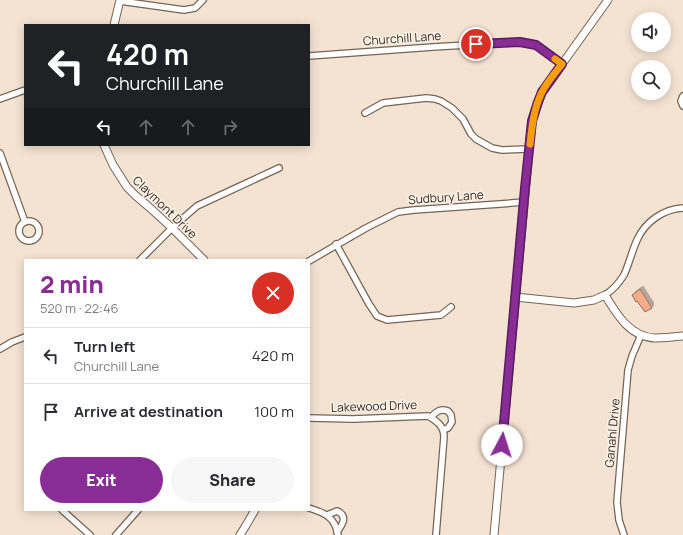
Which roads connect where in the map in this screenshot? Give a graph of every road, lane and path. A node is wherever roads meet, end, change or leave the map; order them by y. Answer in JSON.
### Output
{"nodes":[{"id":1,"x":120,"y":0,"type":"edge"},
{"id":2,"x":203,"y":0,"type":"edge"},
{"id":3,"x":608,"y":0,"type":"edge"},
{"id":4,"x":114,"y":24,"type":"edge"},
{"id":5,"x":310,"y":56,"type":"edge"},
{"id":6,"x":562,"y":64,"type":"junction"},
{"id":7,"x":24,"y":90,"type":"edge"},
{"id":8,"x":683,"y":96,"type":"edge"},
{"id":9,"x":0,"y":99,"type":"edge"},
{"id":10,"x":683,"y":106,"type":"edge"},
{"id":11,"x":365,"y":113,"type":"dead end"},
{"id":12,"x":104,"y":146,"type":"edge"},
{"id":13,"x":529,"y":149,"type":"junction"},
{"id":14,"x":0,"y":153,"type":"edge"},
{"id":15,"x":279,"y":168,"type":"dead end"},
{"id":16,"x":524,"y":202,"type":"junction"},
{"id":17,"x":683,"y":208,"type":"edge"},
{"id":18,"x":25,"y":222,"type":"dead end"},
{"id":19,"x":172,"y":228,"type":"junction"},
{"id":20,"x":336,"y":244,"type":"junction"},
{"id":21,"x":141,"y":259,"type":"edge"},
{"id":22,"x":203,"y":259,"type":"edge"},
{"id":23,"x":310,"y":260,"type":"edge"},
{"id":24,"x":605,"y":296,"type":"junction"},
{"id":25,"x":515,"y":297,"type":"junction"},
{"id":26,"x":451,"y":307,"type":"dead end"},
{"id":27,"x":641,"y":335,"type":"junction"},
{"id":28,"x":683,"y":336,"type":"edge"},
{"id":29,"x":24,"y":337,"type":"edge"},
{"id":30,"x":0,"y":349,"type":"edge"},
{"id":31,"x":430,"y":417,"type":"junction"},
{"id":32,"x":310,"y":418,"type":"edge"},
{"id":33,"x":443,"y":430,"type":"junction"},
{"id":34,"x":310,"y":508,"type":"edge"},
{"id":35,"x":63,"y":511,"type":"edge"},
{"id":36,"x":137,"y":511,"type":"edge"},
{"id":37,"x":254,"y":511,"type":"edge"},
{"id":38,"x":327,"y":515,"type":"junction"},
{"id":39,"x":337,"y":533,"type":"edge"},
{"id":40,"x":90,"y":535,"type":"edge"},
{"id":41,"x":116,"y":535,"type":"edge"},
{"id":42,"x":240,"y":535,"type":"edge"},
{"id":43,"x":436,"y":535,"type":"edge"},
{"id":44,"x":494,"y":535,"type":"edge"},
{"id":45,"x":624,"y":535,"type":"edge"}],
"edges":[{"from":1,"to":2,"type":"street"},
{"from":1,"to":4,"type":"street"},
{"from":3,"to":6,"type":"street"},
{"from":5,"to":6,"type":"street","name":"Churchill Lane"},
{"from":6,"to":13,"type":"street"},
{"from":7,"to":9,"type":"street"},
{"from":8,"to":10,"type":"street"},
{"from":11,"to":13,"type":"street"},
{"from":12,"to":19,"type":"street","name":"Claymont Drive"},
{"from":13,"to":16,"type":"street"},
{"from":14,"to":18,"type":"street"},
{"from":15,"to":19,"type":"street"},
{"from":16,"to":20,"type":"street","name":"Sudbury Lane"},
{"from":16,"to":25,"type":"street"},
{"from":17,"to":24,"type":"street"},
{"from":19,"to":21,"type":"street"},
{"from":19,"to":22,"type":"street","name":"Claymont Drive"},
{"from":20,"to":23,"type":"street","name":"Sudbury Lane"},
{"from":20,"to":26,"type":"street"},
{"from":24,"to":25,"type":"street"},
{"from":24,"to":27,"type":"street"},
{"from":25,"to":44,"type":"street"},
{"from":27,"to":28,"type":"street"},
{"from":27,"to":45,"type":"street","name":"Ganahl Drive"},
{"from":29,"to":30,"type":"street"},
{"from":31,"to":32,"type":"street","name":"Lakewood Drive"},
{"from":31,"to":33,"type":"street","name":"Lakewood Drive"},
{"from":31,"to":33,"type":"street"},
{"from":33,"to":43,"type":"street"},
{"from":34,"to":38,"type":"street"},
{"from":35,"to":40,"type":"street"},
{"from":36,"to":41,"type":"street"},
{"from":37,"to":42,"type":"street"},
{"from":38,"to":39,"type":"street"},
{"from":38,"to":39,"type":"street"}]}
